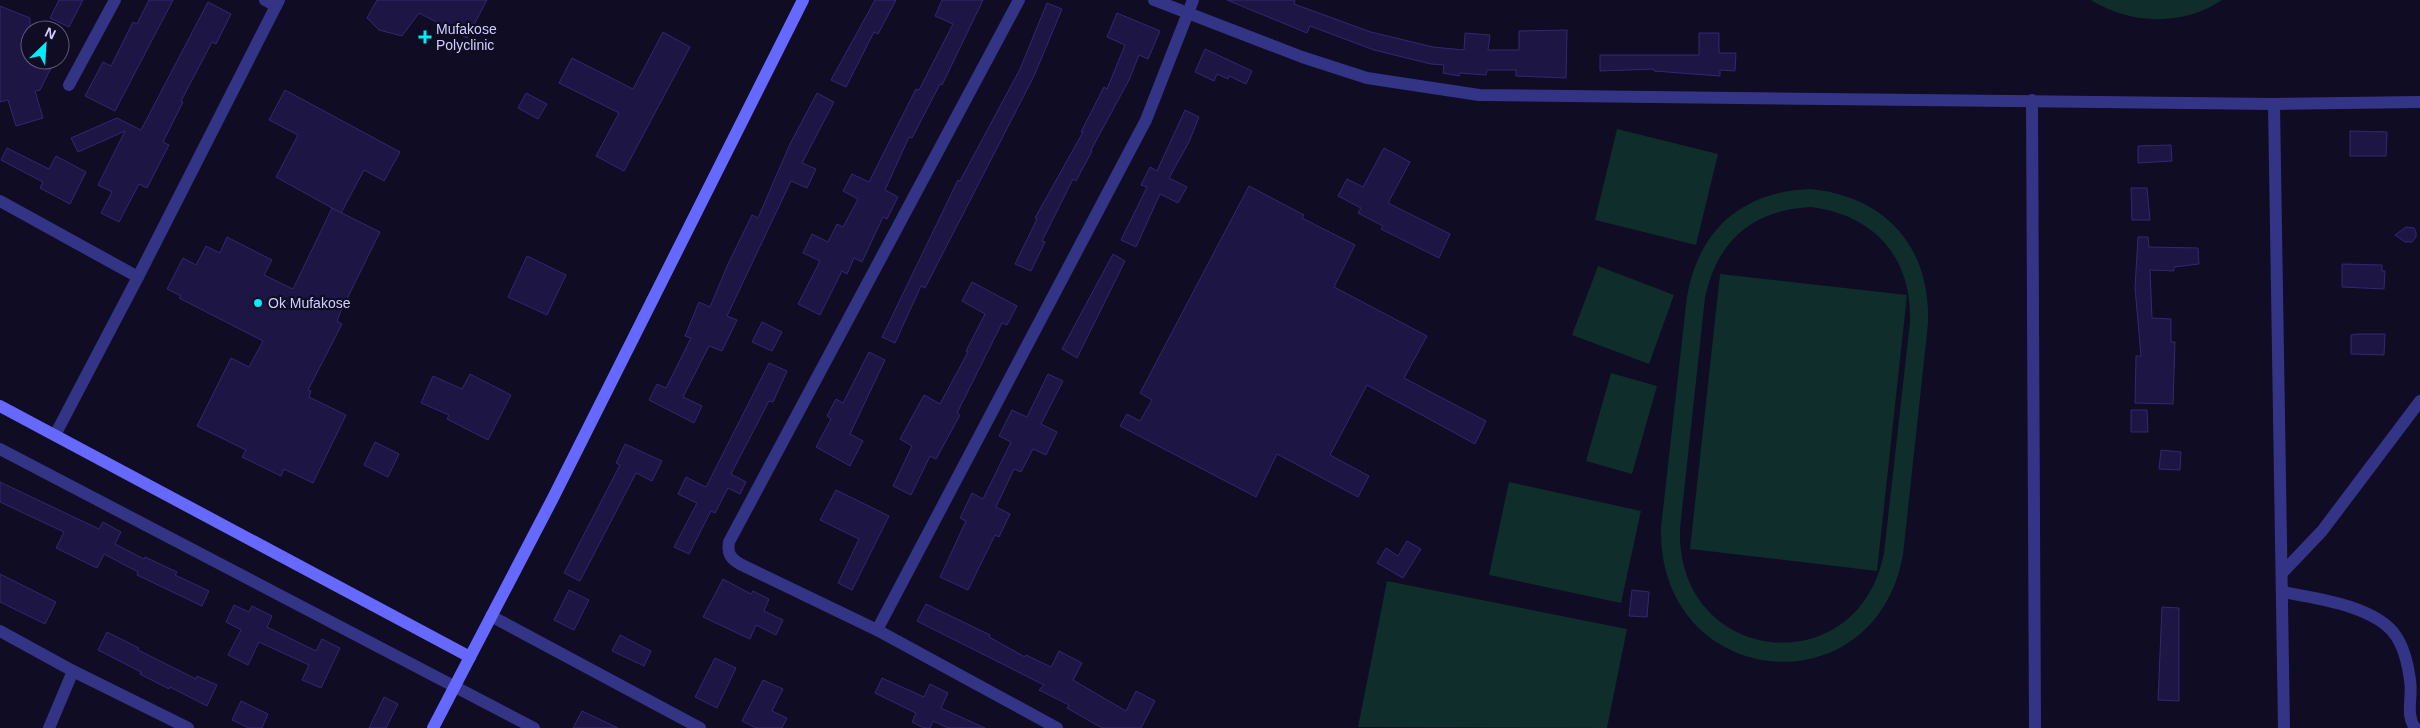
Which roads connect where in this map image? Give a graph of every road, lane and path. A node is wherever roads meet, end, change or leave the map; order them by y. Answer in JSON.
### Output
{"nodes":[{"id":1,"x":115,"y":0,"type":"edge"},
{"id":2,"x":803,"y":0,"type":"edge"},
{"id":3,"x":1019,"y":0,"type":"edge"},
{"id":4,"x":1154,"y":0,"type":"edge"},
{"id":5,"x":1193,"y":0,"type":"edge"},
{"id":6,"x":273,"y":2,"type":"edge"},
{"id":7,"x":1188,"y":12,"type":"junction"},
{"id":8,"x":69,"y":85,"type":"dead end"},
{"id":9,"x":2032,"y":100,"type":"junction"},
{"id":10,"x":2420,"y":102,"type":"edge"},
{"id":11,"x":2274,"y":104,"type":"junction"},
{"id":12,"x":0,"y":201,"type":"edge"},
{"id":13,"x":138,"y":277,"type":"junction"},
{"id":14,"x":2420,"y":401,"type":"edge"},
{"id":15,"x":0,"y":406,"type":"edge"},
{"id":16,"x":55,"y":435,"type":"junction"},
{"id":17,"x":0,"y":449,"type":"edge"},
{"id":18,"x":2282,"y":572,"type":"junction"},
{"id":19,"x":2282,"y":592,"type":"junction"},
{"id":20,"x":491,"y":616,"type":"junction"},
{"id":21,"x":877,"y":630,"type":"junction"},
{"id":22,"x":0,"y":631,"type":"edge"},
{"id":23,"x":470,"y":657,"type":"junction"},
{"id":24,"x":73,"y":671,"type":"junction"},
{"id":25,"x":456,"y":686,"type":"junction"},
{"id":26,"x":49,"y":728,"type":"edge"},
{"id":27,"x":188,"y":728,"type":"edge"},
{"id":28,"x":433,"y":728,"type":"edge"},
{"id":29,"x":534,"y":728,"type":"edge"},
{"id":30,"x":700,"y":728,"type":"edge"},
{"id":31,"x":1057,"y":728,"type":"edge"},
{"id":32,"x":2035,"y":728,"type":"edge"},
{"id":33,"x":2284,"y":728,"type":"edge"},
{"id":34,"x":2415,"y":728,"type":"edge"}],
"edges":[{"from":1,"to":8,"type":"street"},
{"from":2,"to":20,"type":"street"},
{"from":3,"to":21,"type":"street"},
{"from":4,"to":7,"type":"street"},
{"from":5,"to":7,"type":"street"},
{"from":6,"to":13,"type":"street"},
{"from":7,"to":9,"type":"street"},
{"from":7,"to":21,"type":"street"},
{"from":9,"to":11,"type":"street"},
{"from":9,"to":32,"type":"street"},
{"from":10,"to":11,"type":"street"},
{"from":11,"to":18,"type":"street"},
{"from":12,"to":13,"type":"street"},
{"from":13,"to":16,"type":"street"},
{"from":14,"to":18,"type":"street"},
{"from":15,"to":16,"type":"street"},
{"from":16,"to":23,"type":"street"},
{"from":17,"to":25,"type":"street"},
{"from":18,"to":19,"type":"street"},
{"from":19,"to":33,"type":"street"},
{"from":19,"to":34,"type":"street"},
{"from":20,"to":23,"type":"street"},
{"from":20,"to":30,"type":"street"},
{"from":21,"to":31,"type":"street"},
{"from":22,"to":24,"type":"street"},
{"from":23,"to":25,"type":"street"},
{"from":24,"to":26,"type":"street"},
{"from":24,"to":27,"type":"street"},
{"from":25,"to":28,"type":"street"},
{"from":25,"to":29,"type":"street"}]}
